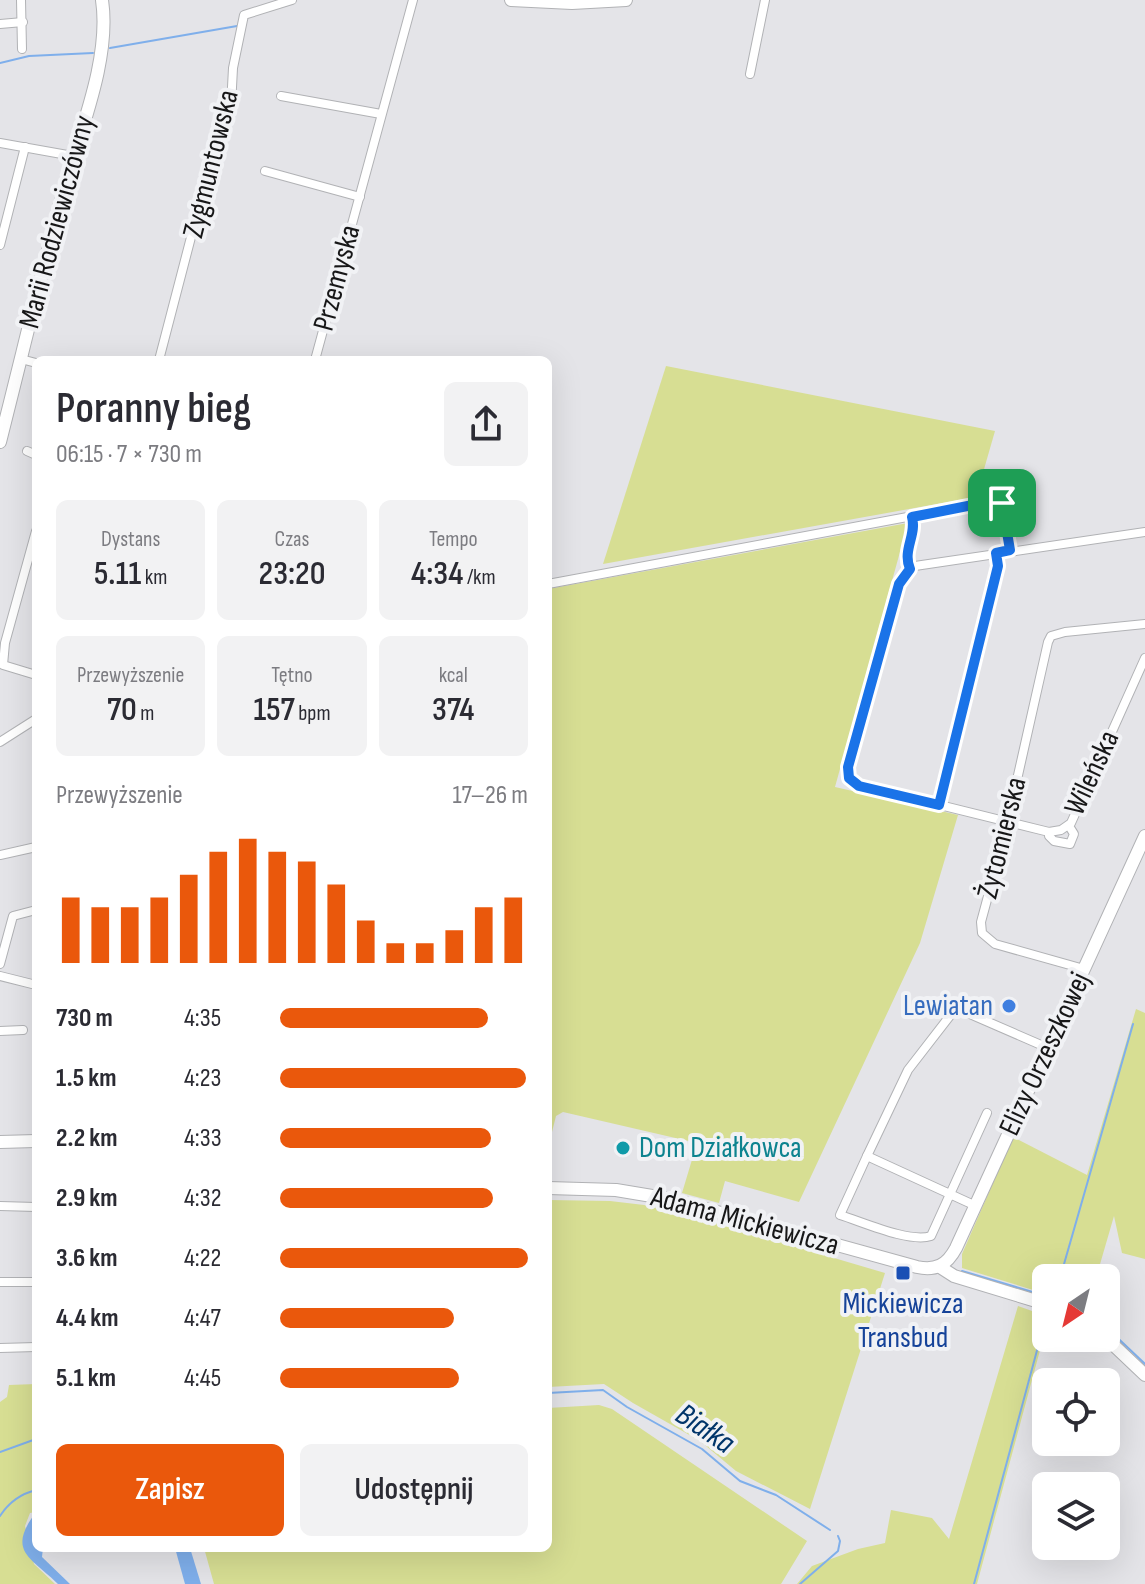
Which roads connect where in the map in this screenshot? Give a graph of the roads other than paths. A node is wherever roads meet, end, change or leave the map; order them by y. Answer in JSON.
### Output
{"nodes":[{"id":1,"x":21,"y":0,"type":"edge"},
{"id":2,"x":102,"y":0,"type":"edge"},
{"id":3,"x":292,"y":0,"type":"edge"},
{"id":4,"x":413,"y":0,"type":"edge"},
{"id":5,"x":511,"y":0,"type":"edge"},
{"id":6,"x":626,"y":0,"type":"edge"},
{"id":7,"x":765,"y":0,"type":"edge"},
{"id":8,"x":23,"y":22,"type":"junction"},
{"id":9,"x":0,"y":24,"type":"edge"},
{"id":10,"x":22,"y":49,"type":"dead end"},
{"id":11,"x":750,"y":74,"type":"dead end"},
{"id":12,"x":281,"y":96,"type":"dead end"},
{"id":13,"x":381,"y":114,"type":"junction"},
{"id":14,"x":0,"y":143,"type":"edge"},
{"id":15,"x":25,"y":147,"type":"junction"},
{"id":16,"x":73,"y":156,"type":"junction"},
{"id":17,"x":265,"y":171,"type":"dead end"},
{"id":18,"x":360,"y":197,"type":"junction"},
{"id":19,"x":0,"y":245,"type":"edge"},
{"id":20,"x":160,"y":356,"type":"edge"},
{"id":21,"x":316,"y":356,"type":"edge"},
{"id":22,"x":21,"y":359,"type":"junction"},
{"id":23,"x":32,"y":362,"type":"edge"},
{"id":24,"x":0,"y":442,"type":"edge"},
{"id":25,"x":912,"y":517,"type":"junction"},
{"id":26,"x":1145,"y":532,"type":"edge"},
{"id":27,"x":32,"y":545,"type":"edge"},
{"id":28,"x":1010,"y":550,"type":"junction"},
{"id":29,"x":996,"y":553,"type":"junction"},
{"id":30,"x":910,"y":569,"type":"junction"},
{"id":31,"x":552,"y":583,"type":"edge"},
{"id":32,"x":1145,"y":624,"type":"edge"},
{"id":33,"x":1145,"y":658,"type":"edge"},
{"id":34,"x":32,"y":674,"type":"edge"},
{"id":35,"x":32,"y":722,"type":"edge"},
{"id":36,"x":0,"y":742,"type":"edge"},
{"id":37,"x":939,"y":805,"type":"junction"},
{"id":38,"x":1008,"y":822,"type":"junction"},
{"id":39,"x":1069,"y":826,"type":"junction"},
{"id":40,"x":1049,"y":832,"type":"junction"},
{"id":41,"x":1145,"y":836,"type":"edge"},
{"id":42,"x":32,"y":848,"type":"edge"},
{"id":43,"x":0,"y":855,"type":"edge"},
{"id":44,"x":32,"y":911,"type":"edge"},
{"id":45,"x":0,"y":964,"type":"edge"},
{"id":46,"x":1084,"y":969,"type":"junction"},
{"id":47,"x":0,"y":976,"type":"edge"},
{"id":48,"x":32,"y":984,"type":"edge"},
{"id":49,"x":23,"y":1030,"type":"dead end"},
{"id":50,"x":0,"y":1031,"type":"edge"},
{"id":51,"x":1048,"y":1048,"type":"junction"},
{"id":52,"x":987,"y":1113,"type":"dead end"},
{"id":53,"x":32,"y":1141,"type":"edge"},
{"id":54,"x":0,"y":1142,"type":"edge"},
{"id":55,"x":867,"y":1156,"type":"junction"},
{"id":56,"x":552,"y":1188,"type":"edge"},
{"id":57,"x":951,"y":1194,"type":"junction"},
{"id":58,"x":0,"y":1206,"type":"edge"},
{"id":59,"x":976,"y":1206,"type":"junction"},
{"id":60,"x":32,"y":1207,"type":"edge"},
{"id":61,"x":940,"y":1267,"type":"junction"},
{"id":62,"x":0,"y":1282,"type":"edge"},
{"id":63,"x":32,"y":1282,"type":"edge"},
{"id":64,"x":1032,"y":1300,"type":"edge"},
{"id":65,"x":32,"y":1347,"type":"edge"},
{"id":66,"x":0,"y":1348,"type":"edge"},
{"id":67,"x":1120,"y":1351,"type":"edge"},
{"id":68,"x":1145,"y":1375,"type":"edge"}],
"edges":[{"from":1,"to":8,"type":"street"},
{"from":2,"to":16,"type":"street","name":"Marii Rodziewiczówny"},
{"from":3,"to":20,"type":"street","name":"Zygmuntowska"},
{"from":4,"to":13,"type":"street","name":"Przemyska"},
{"from":5,"to":6,"type":"street"},
{"from":7,"to":11,"type":"street"},
{"from":8,"to":9,"type":"street"},
{"from":8,"to":10,"type":"street"},
{"from":12,"to":13,"type":"street"},
{"from":13,"to":18,"type":"street","name":"Przemyska"},
{"from":14,"to":15,"type":"street"},
{"from":15,"to":16,"type":"street"},
{"from":15,"to":19,"type":"street"},
{"from":16,"to":22,"type":"street","name":"Marii Rodziewiczówny"},
{"from":17,"to":18,"type":"street","name":"Przemyska"},
{"from":18,"to":21,"type":"street","name":"Przemyska"},
{"from":22,"to":23,"type":"street"},
{"from":22,"to":24,"type":"street","name":"Marii Rodziewiczówny"},
{"from":25,"to":28,"type":"street"},
{"from":25,"to":30,"type":"street"},
{"from":25,"to":31,"type":"street"},
{"from":26,"to":28,"type":"street"},
{"from":27,"to":34,"type":"street"},
{"from":28,"to":29,"type":"street"},
{"from":29,"to":30,"type":"street"},
{"from":29,"to":37,"type":"street"},
{"from":30,"to":37,"type":"street"},
{"from":32,"to":38,"type":"street","name":"Żytomierska"},
{"from":33,"to":39,"type":"street","name":"Wileńska"},
{"from":35,"to":36,"type":"street"},
{"from":37,"to":38,"type":"street"},
{"from":38,"to":40,"type":"street"},
{"from":38,"to":46,"type":"street","name":"Żytomierska"},
{"from":39,"to":40,"type":"street","name":"Wileńska"},
{"from":39,"to":40,"type":"street"},
{"from":41,"to":46,"type":"street","name":"Elizy Orzeszkowej"},
{"from":42,"to":43,"type":"street"},
{"from":44,"to":45,"type":"street"},
{"from":46,"to":51,"type":"street","name":"Elizy Orzeszkowej"},
{"from":47,"to":48,"type":"street"},
{"from":49,"to":50,"type":"street"},
{"from":51,"to":55,"type":"street"},
{"from":51,"to":59,"type":"street","name":"Elizy Orzeszkowej"},
{"from":52,"to":57,"type":"street"},
{"from":53,"to":54,"type":"street"},
{"from":55,"to":57,"type":"street"},
{"from":55,"to":57,"type":"street"},
{"from":56,"to":61,"type":"street","name":"Adama Mickiewicza"},
{"from":57,"to":59,"type":"street"},
{"from":58,"to":60,"type":"street"},
{"from":59,"to":61,"type":"street","name":"Elizy Orzeszkowej"},
{"from":61,"to":64,"type":"street","name":"Adama Mickiewicza"},
{"from":62,"to":63,"type":"street"},
{"from":65,"to":66,"type":"street"},
{"from":67,"to":68,"type":"street"}]}
